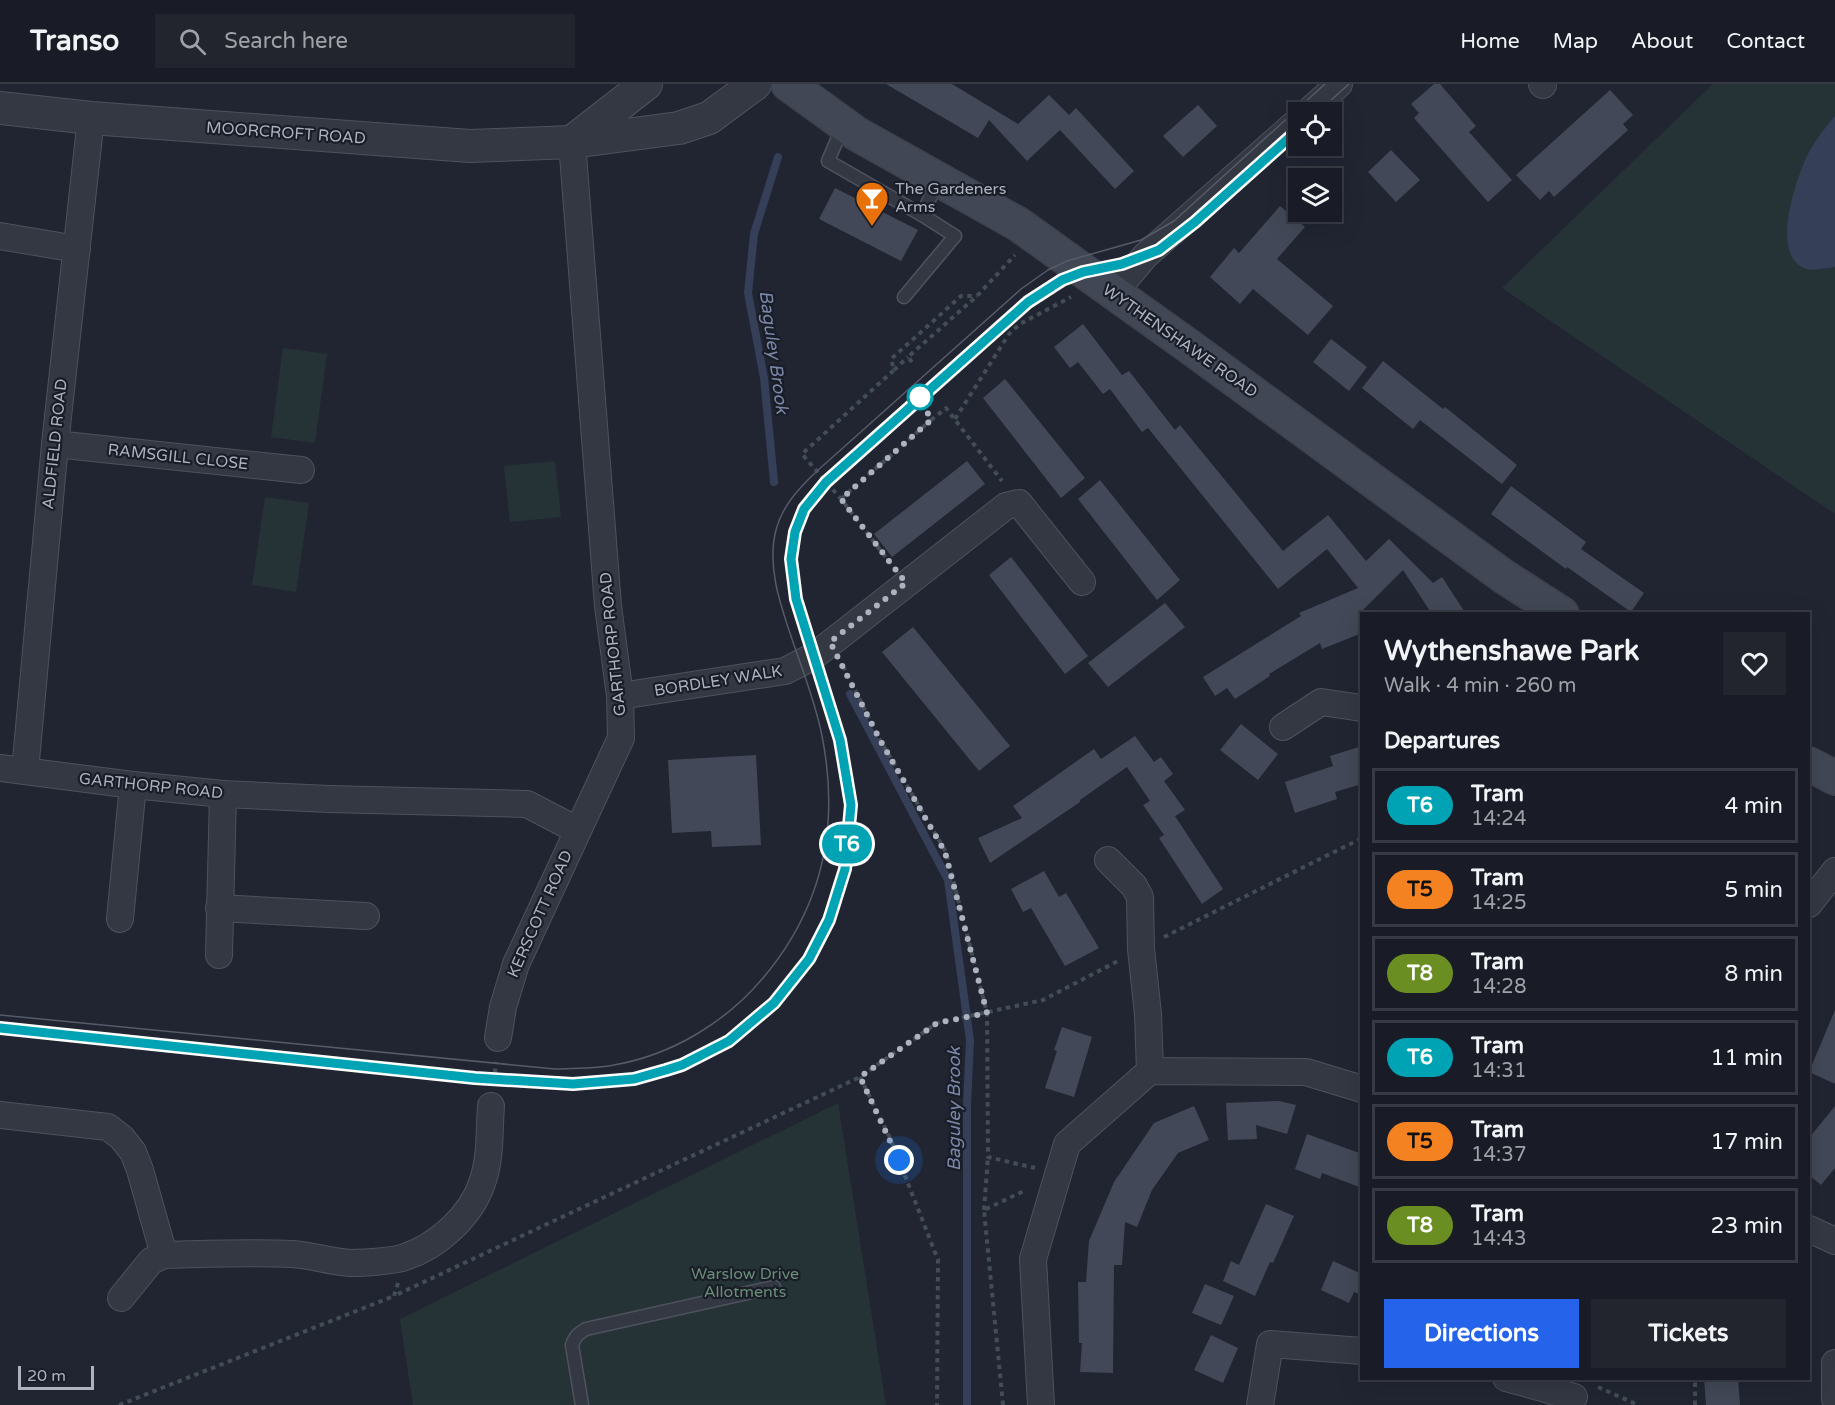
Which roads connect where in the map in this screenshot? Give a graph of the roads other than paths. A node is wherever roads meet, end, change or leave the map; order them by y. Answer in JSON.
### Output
{"nodes":[{"id":1,"x":645,"y":84,"type":"edge"},
{"id":2,"x":755,"y":84,"type":"edge"},
{"id":3,"x":788,"y":84,"type":"edge"},
{"id":4,"x":1339,"y":84,"type":"edge"},
{"id":5,"x":1319,"y":102,"type":"edge"},
{"id":6,"x":0,"y":108,"type":"edge"},
{"id":7,"x":91,"y":118,"type":"junction"},
{"id":8,"x":844,"y":126,"type":"junction"},
{"id":9,"x":1288,"y":130,"type":"edge"},
{"id":10,"x":572,"y":142,"type":"junction"},
{"id":11,"x":939,"y":180,"type":"junction"},
{"id":12,"x":922,"y":214,"type":"junction"},
{"id":13,"x":0,"y":236,"type":"edge"},
{"id":14,"x":77,"y":249,"type":"junction"},
{"id":15,"x":1106,"y":288,"type":"junction"},
{"id":16,"x":904,"y":297,"type":"dead end"},
{"id":17,"x":55,"y":444,"type":"junction"},
{"id":18,"x":301,"y":470,"type":"dead end"},
{"id":19,"x":1082,"y":582,"type":"dead end"},
{"id":20,"x":1559,"y":612,"type":"edge"},
{"id":21,"x":620,"y":696,"type":"junction"},
{"id":22,"x":1360,"y":708,"type":"edge"},
{"id":23,"x":1283,"y":727,"type":"dead end"},
{"id":24,"x":1810,"y":765,"type":"edge"},
{"id":25,"x":0,"y":768,"type":"edge"},
{"id":26,"x":26,"y":771,"type":"junction"},
{"id":27,"x":1835,"y":778,"type":"edge"},
{"id":28,"x":133,"y":786,"type":"junction"},
{"id":29,"x":223,"y":794,"type":"junction"},
{"id":30,"x":577,"y":830,"type":"junction"},
{"id":31,"x":1108,"y":860,"type":"dead end"},
{"id":32,"x":1835,"y":871,"type":"edge"},
{"id":33,"x":1810,"y":903,"type":"edge"},
{"id":34,"x":219,"y":908,"type":"junction"},
{"id":35,"x":366,"y":916,"type":"dead end"},
{"id":36,"x":120,"y":919,"type":"dead end"},
{"id":37,"x":219,"y":956,"type":"dead end"},
{"id":38,"x":498,"y":1038,"type":"road end"},
{"id":39,"x":1150,"y":1071,"type":"junction"},
{"id":40,"x":1360,"y":1088,"type":"edge"},
{"id":41,"x":491,"y":1106,"type":"road end"},
{"id":42,"x":0,"y":1115,"type":"edge"},
{"id":43,"x":1810,"y":1229,"type":"edge"},
{"id":44,"x":1835,"y":1241,"type":"edge"},
{"id":45,"x":164,"y":1255,"type":"junction"},
{"id":46,"x":774,"y":1287,"type":"dead end"},
{"id":47,"x":121,"y":1298,"type":"dead end"},
{"id":48,"x":1360,"y":1351,"type":"edge"},
{"id":49,"x":1835,"y":1363,"type":"edge"},
{"id":50,"x":1518,"y":1380,"type":"edge"},
{"id":51,"x":1576,"y":1390,"type":"edge"},
{"id":52,"x":1835,"y":1399,"type":"edge"},
{"id":53,"x":582,"y":1405,"type":"edge"},
{"id":54,"x":1041,"y":1405,"type":"edge"},
{"id":55,"x":1260,"y":1405,"type":"edge"}],
"edges":[{"from":1,"to":10,"type":"street"},
{"from":2,"to":10,"type":"street","name":"MOORCROFT ROAD"},
{"from":3,"to":8,"type":"main road","name":"WYTHENSHAWE ROAD"},
{"from":4,"to":5,"type":"street"},
{"from":6,"to":7,"type":"street","name":"MOORCROFT ROAD"},
{"from":7,"to":10,"type":"street","name":"MOORCROFT ROAD"},
{"from":7,"to":14,"type":"street","name":"ALDFIELD ROAD"},
{"from":8,"to":11,"type":"main road","name":"WYTHENSHAWE ROAD"},
{"from":8,"to":12,"type":"lane"},
{"from":9,"to":15,"type":"street"},
{"from":10,"to":21,"type":"street","name":"GARTHORP ROAD"},
{"from":11,"to":12,"type":"lane"},
{"from":11,"to":15,"type":"main road","name":"WYTHENSHAWE ROAD"},
{"from":12,"to":16,"type":"lane"},
{"from":13,"to":14,"type":"street"},
{"from":14,"to":17,"type":"street","name":"ALDFIELD ROAD"},
{"from":15,"to":20,"type":"main road","name":"WYTHENSHAWE ROAD"},
{"from":17,"to":18,"type":"street","name":"RAMSGILL CLOSE"},
{"from":17,"to":26,"type":"street","name":"ALDFIELD ROAD"},
{"from":19,"to":21,"type":"street","name":"BORDLEY WALK"},
{"from":21,"to":30,"type":"street","name":"GARTHORP ROAD"},
{"from":22,"to":23,"type":"street"},
{"from":24,"to":27,"type":"main road"},
{"from":25,"to":26,"type":"street","name":"GARTHORP ROAD"},
{"from":26,"to":28,"type":"street","name":"GARTHORP ROAD"},
{"from":28,"to":29,"type":"street","name":"GARTHORP ROAD"},
{"from":28,"to":36,"type":"street"},
{"from":29,"to":30,"type":"street","name":"GARTHORP ROAD"},
{"from":29,"to":34,"type":"street"},
{"from":30,"to":38,"type":"street","name":"KERSCOTT ROAD"},
{"from":31,"to":39,"type":"street"},
{"from":32,"to":33,"type":"street"},
{"from":34,"to":35,"type":"street"},
{"from":34,"to":37,"type":"street"},
{"from":39,"to":40,"type":"street"},
{"from":39,"to":54,"type":"street"},
{"from":41,"to":45,"type":"street"},
{"from":42,"to":45,"type":"street"},
{"from":43,"to":44,"type":"street"},
{"from":45,"to":47,"type":"street"},
{"from":46,"to":53,"type":"lane"},
{"from":48,"to":55,"type":"street"},
{"from":49,"to":52,"type":"street"},
{"from":50,"to":51,"type":"street"}]}
